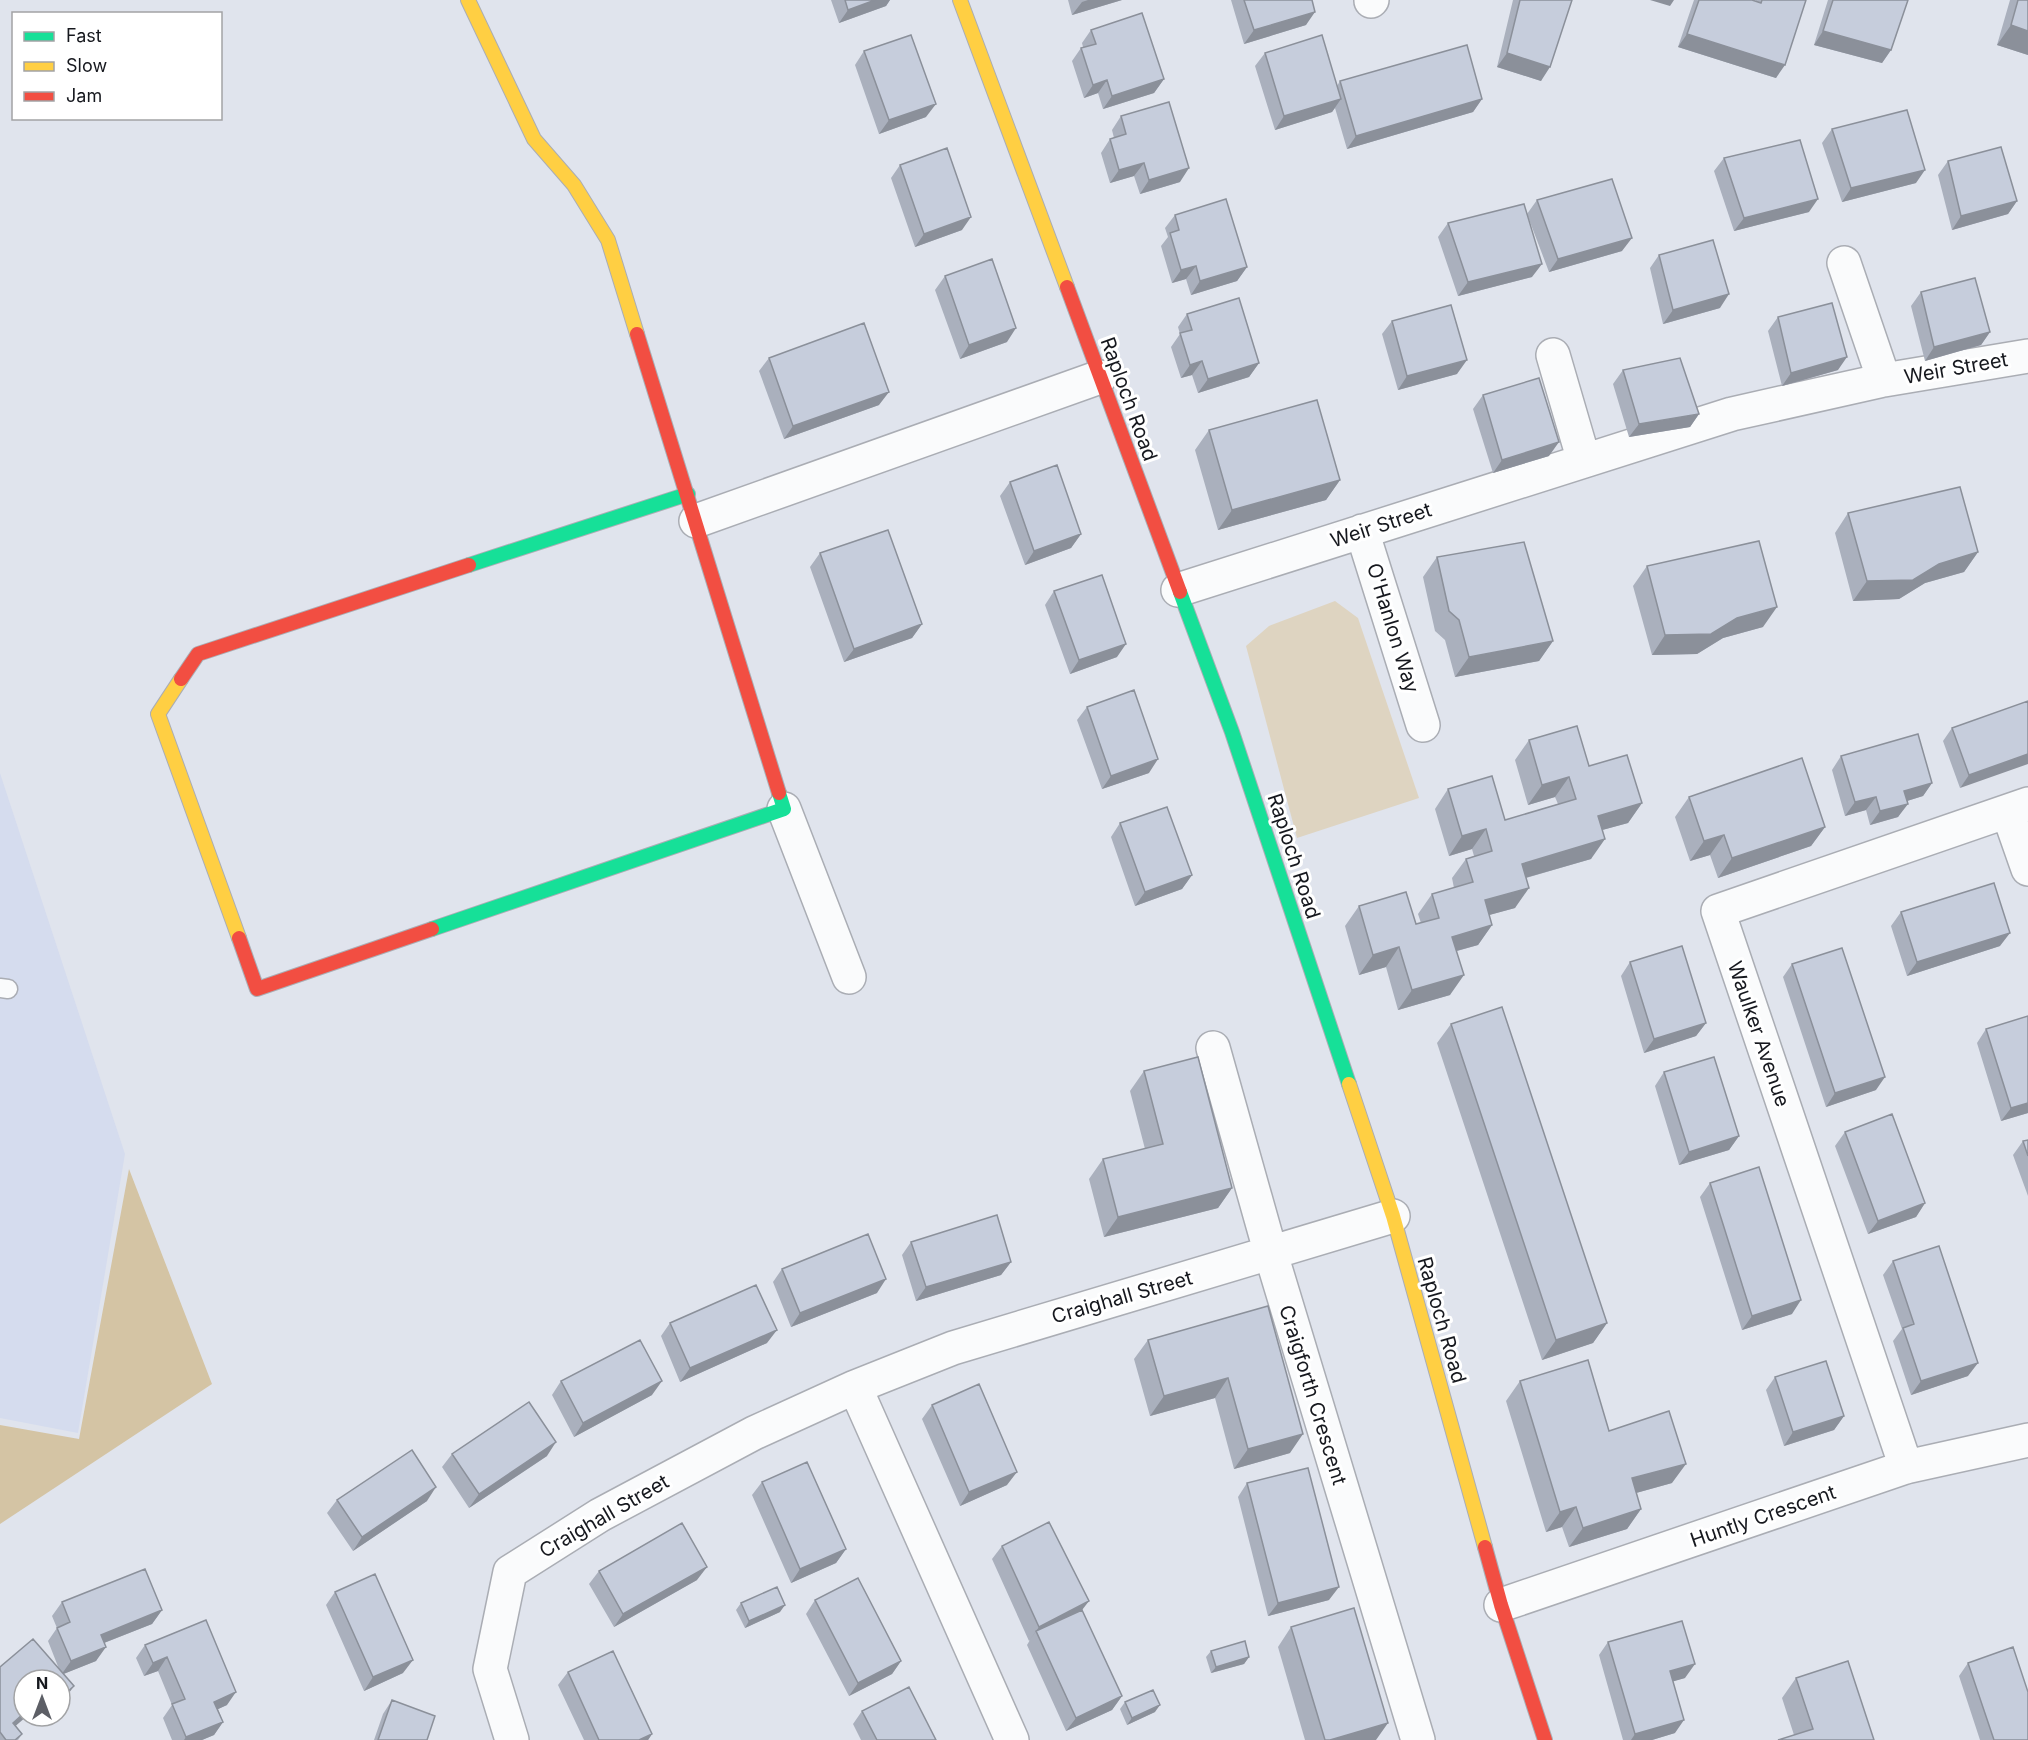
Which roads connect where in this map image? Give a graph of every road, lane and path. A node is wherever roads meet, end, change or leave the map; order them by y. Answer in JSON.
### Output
{"nodes":[{"id":1,"x":468,"y":0,"type":"edge"},
{"id":2,"x":960,"y":0,"type":"edge"},
{"id":3,"x":1844,"y":263,"type":"dead end"},
{"id":4,"x":1553,"y":355,"type":"dead end"},
{"id":5,"x":2028,"y":356,"type":"edge"},
{"id":6,"x":1100,"y":377,"type":"junction"},
{"id":7,"x":1884,"y":380,"type":"junction"},
{"id":8,"x":1584,"y":461,"type":"junction"},
{"id":9,"x":692,"y":508,"type":"junction"},
{"id":10,"x":1362,"y":531,"type":"junction"},
{"id":11,"x":1178,"y":590,"type":"junction"},
{"id":12,"x":1423,"y":725,"type":"dead end"},
{"id":13,"x":2018,"y":808,"type":"edge"},
{"id":14,"x":784,"y":809,"type":"junction"},
{"id":15,"x":2028,"y":869,"type":"edge"},
{"id":16,"x":849,"y":977,"type":"dead end"},
{"id":17,"x":1213,"y":1048,"type":"dead end"},
{"id":18,"x":1393,"y":1216,"type":"junction"},
{"id":19,"x":1270,"y":1254,"type":"junction"},
{"id":20,"x":855,"y":1387,"type":"junction"},
{"id":21,"x":2026,"y":1447,"type":"edge"},
{"id":22,"x":1906,"y":1467,"type":"junction"},
{"id":23,"x":1501,"y":1605,"type":"junction"},
{"id":24,"x":512,"y":1740,"type":"edge"},
{"id":25,"x":1012,"y":1740,"type":"edge"},
{"id":26,"x":1418,"y":1740,"type":"edge"},
{"id":27,"x":1545,"y":1740,"type":"edge"}],
"edges":[{"from":1,"to":9,"type":"street"},
{"from":2,"to":6,"type":"street","name":"Raploch Road"},
{"from":3,"to":7,"type":"street","name":"Weir Street"},
{"from":4,"to":8,"type":"street"},
{"from":5,"to":7,"type":"street","name":"Weir Street"},
{"from":6,"to":9,"type":"street"},
{"from":6,"to":11,"type":"street","name":"Raploch Road"},
{"from":7,"to":8,"type":"street","name":"Weir Street"},
{"from":8,"to":10,"type":"street","name":"Weir Street"},
{"from":9,"to":14,"type":"street"},
{"from":9,"to":14,"type":"street"},
{"from":10,"to":11,"type":"street","name":"Weir Street"},
{"from":10,"to":12,"type":"street","name":"O'Hanlon Way"},
{"from":11,"to":18,"type":"street","name":"Raploch Road"},
{"from":13,"to":15,"type":"street"},
{"from":13,"to":22,"type":"street","name":"Waulker Avenue"},
{"from":14,"to":16,"type":"street"},
{"from":17,"to":19,"type":"street","name":"Craigforth Crescent"},
{"from":18,"to":19,"type":"street","name":"Craighall Street"},
{"from":18,"to":23,"type":"street","name":"Raploch Road"},
{"from":19,"to":20,"type":"street","name":"Craighall Street"},
{"from":19,"to":26,"type":"street","name":"Craigforth Crescent"},
{"from":20,"to":24,"type":"street","name":"Craighall Street"},
{"from":20,"to":25,"type":"street"},
{"from":21,"to":22,"type":"street","name":"Huntly Crescent"},
{"from":22,"to":23,"type":"street","name":"Huntly Crescent"},
{"from":23,"to":27,"type":"street","name":"Raploch Road"}]}
